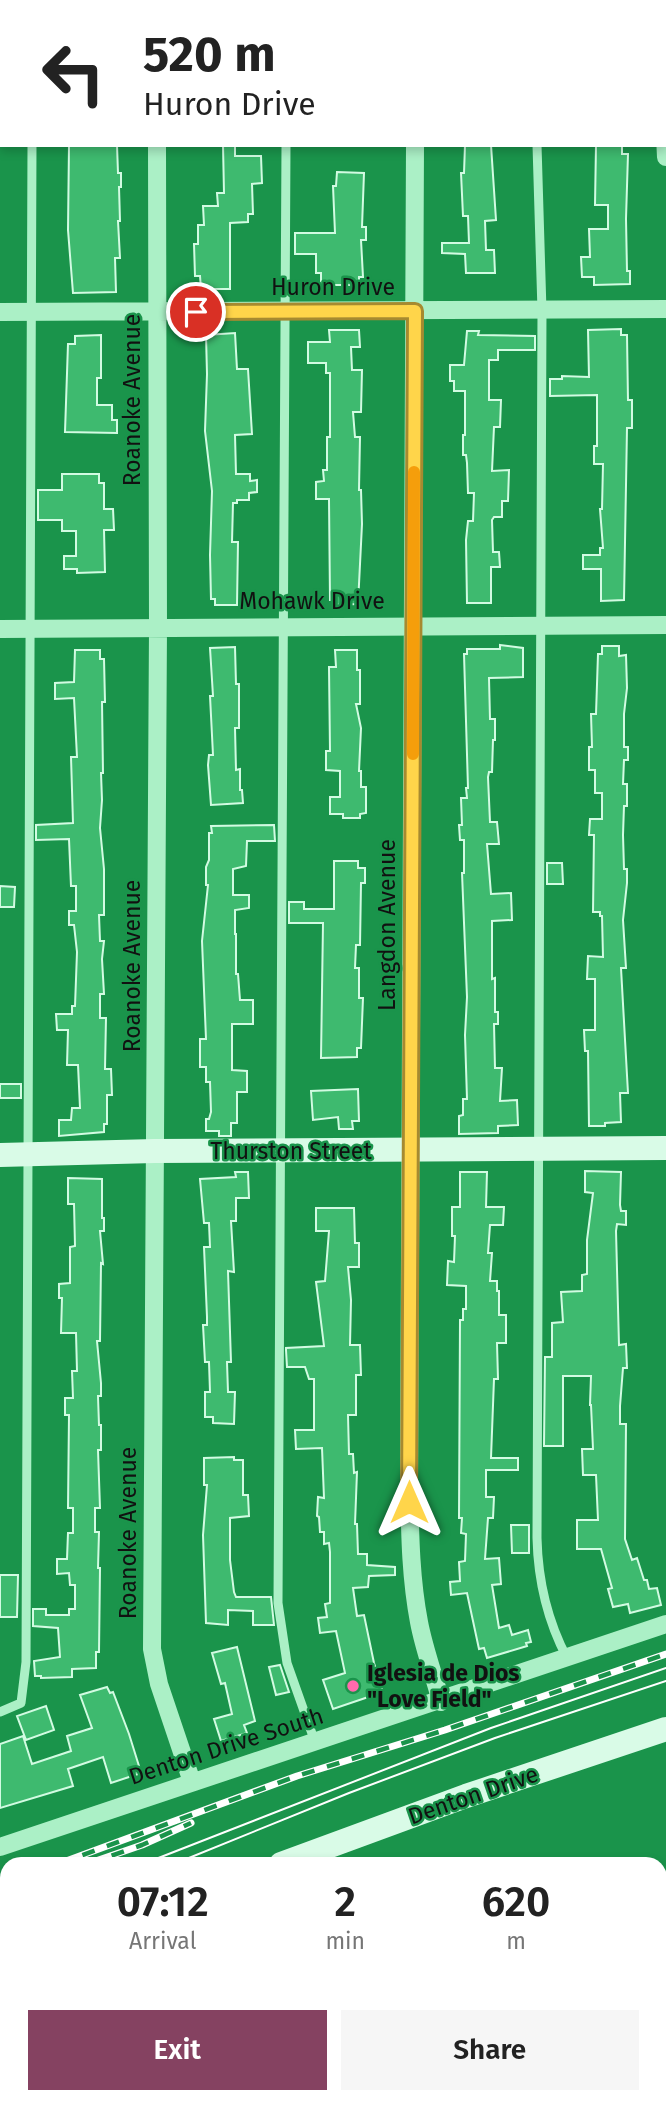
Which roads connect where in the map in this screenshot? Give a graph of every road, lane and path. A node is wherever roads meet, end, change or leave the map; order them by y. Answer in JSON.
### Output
{"nodes":[{"id":1,"x":32,"y":147,"type":"edge"},
{"id":2,"x":157,"y":147,"type":"edge"},
{"id":3,"x":286,"y":147,"type":"edge"},
{"id":4,"x":415,"y":147,"type":"edge"},
{"id":5,"x":537,"y":147,"type":"edge"},
{"id":6,"x":666,"y":309,"type":"edge"},
{"id":7,"x":542,"y":310,"type":"junction"},
{"id":8,"x":286,"y":311,"type":"junction"},
{"id":9,"x":415,"y":311,"type":"junction"},
{"id":10,"x":0,"y":312,"type":"edge"},
{"id":11,"x":31,"y":312,"type":"junction"},
{"id":12,"x":156,"y":312,"type":"junction"},
{"id":13,"x":413,"y":625,"type":"junction"},
{"id":14,"x":541,"y":625,"type":"junction"},
{"id":15,"x":666,"y":625,"type":"edge"},
{"id":16,"x":285,"y":626,"type":"junction"},
{"id":17,"x":30,"y":627,"type":"junction"},
{"id":18,"x":158,"y":627,"type":"junction"},
{"id":19,"x":0,"y":629,"type":"edge"},
{"id":20,"x":666,"y":1148,"type":"edge"},
{"id":21,"x":538,"y":1149,"type":"junction"},
{"id":22,"x":411,"y":1150,"type":"junction"},
{"id":23,"x":155,"y":1151,"type":"junction"},
{"id":24,"x":281,"y":1151,"type":"junction"},
{"id":25,"x":0,"y":1155,"type":"edge"},
{"id":26,"x":28,"y":1155,"type":"junction"},
{"id":27,"x":666,"y":1624,"type":"edge"},
{"id":28,"x":567,"y":1658,"type":"junction"},
{"id":29,"x":440,"y":1702,"type":"junction"},
{"id":30,"x":0,"y":1712,"type":"edge"},
{"id":31,"x":666,"y":1729,"type":"edge"},
{"id":32,"x":315,"y":1742,"type":"junction"},
{"id":33,"x":192,"y":1782,"type":"junction"},
{"id":34,"x":0,"y":1847,"type":"edge"},
{"id":35,"x":300,"y":1857,"type":"edge"}],
"edges":[{"from":1,"to":11,"type":"lane"},
{"from":2,"to":12,"type":"street","name":"Roanoke Avenue"},
{"from":3,"to":8,"type":"lane"},
{"from":4,"to":9,"type":"street","name":"Langdon Avenue"},
{"from":5,"to":7,"type":"lane"},
{"from":6,"to":7,"type":"street","name":"Huron Drive"},
{"from":7,"to":9,"type":"street","name":"Huron Drive"},
{"from":7,"to":14,"type":"lane"},
{"from":8,"to":9,"type":"street","name":"Huron Drive"},
{"from":8,"to":12,"type":"street","name":"Huron Drive"},
{"from":8,"to":16,"type":"lane"},
{"from":9,"to":13,"type":"street","name":"Langdon Avenue"},
{"from":10,"to":11,"type":"street","name":"Huron Drive"},
{"from":11,"to":12,"type":"street","name":"Huron Drive"},
{"from":11,"to":17,"type":"lane"},
{"from":12,"to":18,"type":"street","name":"Roanoke Avenue"},
{"from":13,"to":14,"type":"street","name":"Mohawk Drive"},
{"from":13,"to":16,"type":"street","name":"Mohawk Drive"},
{"from":13,"to":22,"type":"street","name":"Langdon Avenue"},
{"from":14,"to":15,"type":"street","name":"Mohawk Drive"},
{"from":14,"to":21,"type":"lane"},
{"from":16,"to":18,"type":"street","name":"Mohawk Drive"},
{"from":16,"to":24,"type":"lane"},
{"from":17,"to":18,"type":"street","name":"Mohawk Drive"},
{"from":17,"to":19,"type":"street","name":"Mohawk Drive"},
{"from":17,"to":26,"type":"lane"},
{"from":18,"to":23,"type":"street","name":"Roanoke Avenue"},
{"from":20,"to":21,"type":"street","name":"Thurston Street"},
{"from":21,"to":22,"type":"street","name":"Thurston Street"},
{"from":21,"to":28,"type":"lane"},
{"from":22,"to":24,"type":"street","name":"Thurston Street"},
{"from":22,"to":29,"type":"street","name":"Langdon Avenue"},
{"from":23,"to":24,"type":"street","name":"Thurston Street"},
{"from":23,"to":26,"type":"street","name":"Thurston Street"},
{"from":23,"to":33,"type":"street","name":"Roanoke Avenue"},
{"from":24,"to":32,"type":"lane"},
{"from":25,"to":26,"type":"street","name":"Thurston Street"},
{"from":26,"to":30,"type":"lane"},
{"from":27,"to":28,"type":"street","name":"Denton Drive South"},
{"from":28,"to":29,"type":"street","name":"Denton Drive South"},
{"from":29,"to":32,"type":"street","name":"Denton Drive South"},
{"from":31,"to":35,"type":"street","name":"Denton Drive"},
{"from":32,"to":33,"type":"street","name":"Denton Drive South"},
{"from":33,"to":34,"type":"street","name":"Denton Drive South"}]}
